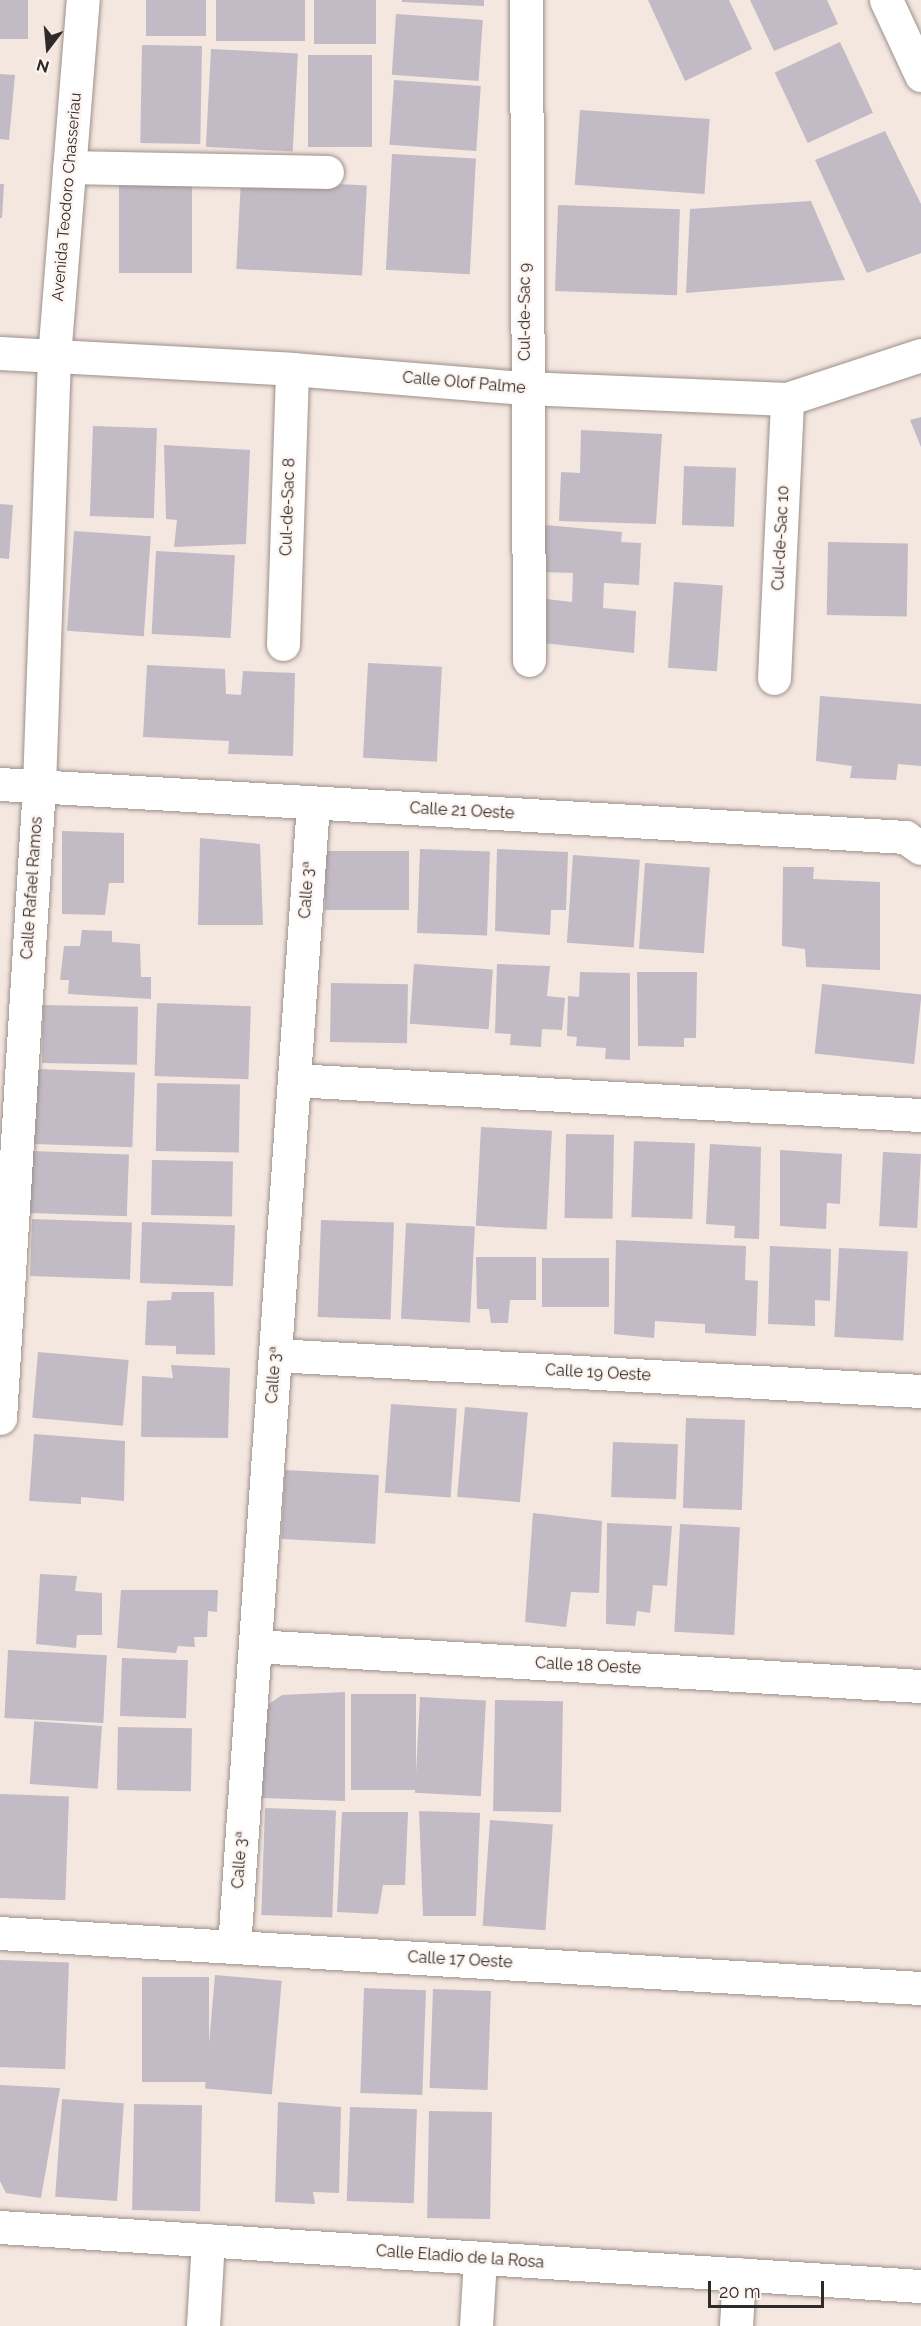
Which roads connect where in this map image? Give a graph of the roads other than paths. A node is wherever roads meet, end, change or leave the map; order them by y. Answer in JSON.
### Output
{"nodes":[{"id":1,"x":83,"y":0,"type":"edge"},
{"id":2,"x":526,"y":0,"type":"edge"},
{"id":3,"x":886,"y":0,"type":"edge"},
{"id":4,"x":921,"y":75,"type":"edge"},
{"id":5,"x":69,"y":167,"type":"junction"},
{"id":6,"x":327,"y":172,"type":"dead end"},
{"id":7,"x":0,"y":353,"type":"edge"},
{"id":8,"x":921,"y":355,"type":"edge"},
{"id":9,"x":54,"y":357,"type":"junction"},
{"id":10,"x":292,"y":369,"type":"junction"},
{"id":11,"x":525,"y":388,"type":"junction"},
{"id":12,"x":788,"y":399,"type":"junction"},
{"id":13,"x":283,"y":644,"type":"dead end"},
{"id":14,"x":529,"y":660,"type":"dead end"},
{"id":15,"x":774,"y":678,"type":"dead end"},
{"id":16,"x":0,"y":784,"type":"edge"},
{"id":17,"x":39,"y":786,"type":"junction"},
{"id":18,"x":313,"y":803,"type":"junction"},
{"id":19,"x":921,"y":848,"type":"edge"},
{"id":20,"x":11,"y":1051,"type":"edge"},
{"id":21,"x":294,"y":1080,"type":"junction"},
{"id":22,"x":921,"y":1115,"type":"edge"},
{"id":23,"x":3,"y":1325,"type":"edge"},
{"id":24,"x":275,"y":1355,"type":"junction"},
{"id":25,"x":921,"y":1391,"type":"edge"},
{"id":26,"x":0,"y":1418,"type":"edge"},
{"id":27,"x":255,"y":1646,"type":"junction"},
{"id":28,"x":921,"y":1686,"type":"edge"},
{"id":29,"x":0,"y":1933,"type":"edge"},
{"id":30,"x":234,"y":1947,"type":"junction"},
{"id":31,"x":921,"y":1988,"type":"edge"},
{"id":32,"x":0,"y":2227,"type":"edge"},
{"id":33,"x":208,"y":2240,"type":"junction"},
{"id":34,"x":480,"y":2258,"type":"junction"},
{"id":35,"x":739,"y":2274,"type":"junction"},
{"id":36,"x":921,"y":2286,"type":"edge"},
{"id":37,"x":203,"y":2326,"type":"edge"},
{"id":38,"x":476,"y":2326,"type":"edge"},
{"id":39,"x":736,"y":2326,"type":"edge"}],
"edges":[{"from":1,"to":5,"type":"street","name":"Avenida Teodoro Chasseriau"},
{"from":2,"to":11,"type":"street","name":"Cul-de-Sac 9"},
{"from":3,"to":4,"type":"street"},
{"from":5,"to":6,"type":"street"},
{"from":5,"to":9,"type":"street","name":"Avenida Teodoro Chasseriau"},
{"from":7,"to":9,"type":"street","name":"Calle Olof Palme"},
{"from":8,"to":12,"type":"street","name":"Calle Olof Palme"},
{"from":9,"to":10,"type":"street","name":"Calle Olof Palme"},
{"from":9,"to":17,"type":"street","name":"Calle Rafael Ramos"},
{"from":10,"to":11,"type":"street","name":"Calle Olof Palme"},
{"from":10,"to":13,"type":"street","name":"Cul-de-Sac 8"},
{"from":11,"to":12,"type":"street","name":"Calle Olof Palme"},
{"from":11,"to":14,"type":"street","name":"Cul-de-Sac 9"},
{"from":12,"to":15,"type":"street","name":"Cul-de-Sac 10"},
{"from":16,"to":17,"type":"street","name":"Calle 21 Oeste"},
{"from":17,"to":18,"type":"street","name":"Calle 21 Oeste"},
{"from":17,"to":20,"type":"street","name":"Calle Rafael Ramos"},
{"from":18,"to":19,"type":"street","name":"Calle 21 Oeste"},
{"from":18,"to":21,"type":"street","name":"Calle 3ª"},
{"from":20,"to":23,"type":"street","name":"Calle Rafael Ramos"},
{"from":21,"to":22,"type":"street"},
{"from":21,"to":24,"type":"street","name":"Calle 3ª"},
{"from":23,"to":26,"type":"street","name":"Calle Rafael Ramos"},
{"from":24,"to":25,"type":"street","name":"Calle 19 Oeste"},
{"from":24,"to":27,"type":"street","name":"Calle 3ª"},
{"from":27,"to":28,"type":"street","name":"Calle 18 Oeste"},
{"from":27,"to":30,"type":"street","name":"Calle 3ª"},
{"from":29,"to":30,"type":"street","name":"Calle 17 Oeste"},
{"from":30,"to":31,"type":"street","name":"Calle 17 Oeste"},
{"from":32,"to":33,"type":"street","name":"Calle Eladio de la Rosa"},
{"from":33,"to":34,"type":"street","name":"Calle Eladio de la Rosa"},
{"from":33,"to":37,"type":"street"},
{"from":34,"to":35,"type":"street","name":"Calle Eladio de la Rosa"},
{"from":34,"to":38,"type":"street"},
{"from":35,"to":36,"type":"street","name":"Calle Eladio de la Rosa"},
{"from":35,"to":39,"type":"street"}]}
